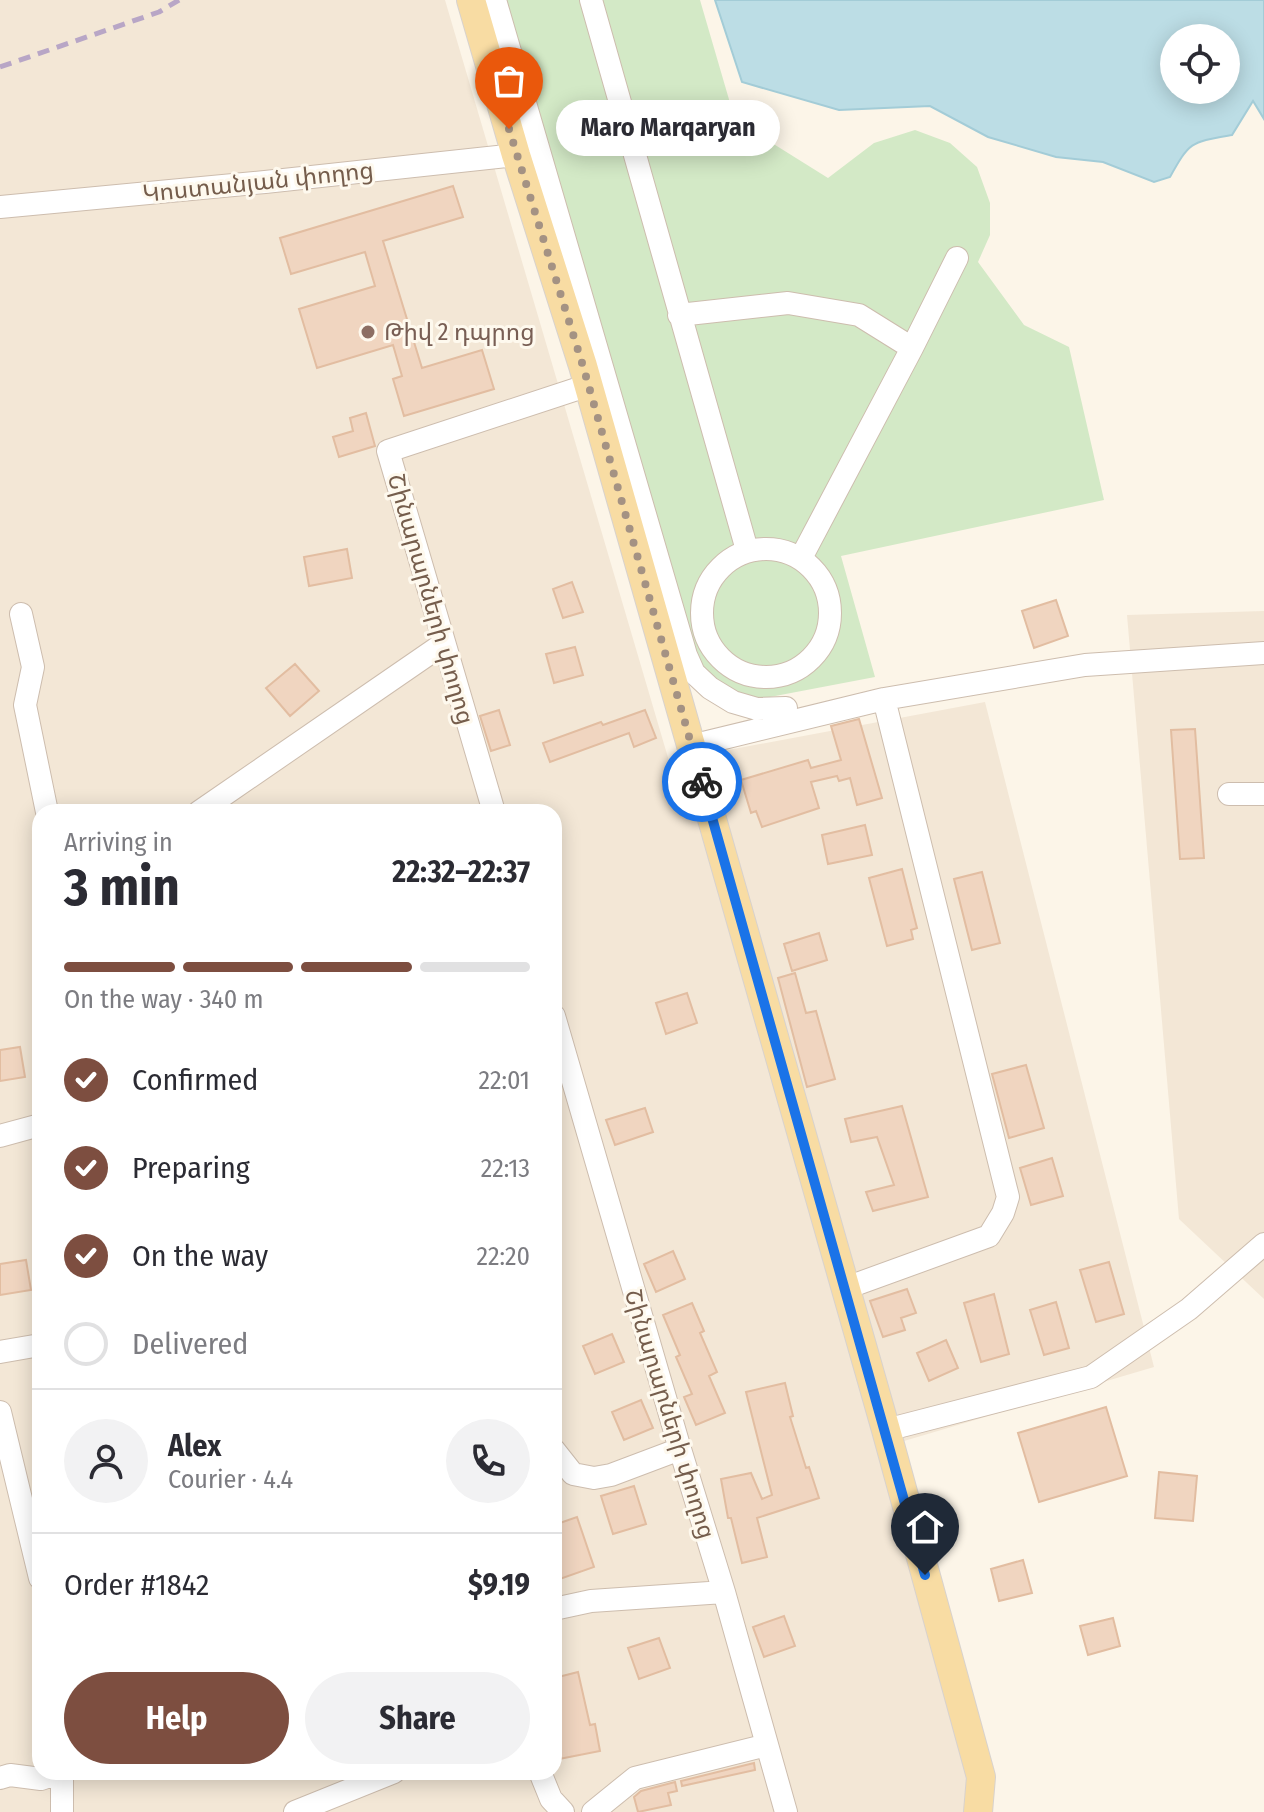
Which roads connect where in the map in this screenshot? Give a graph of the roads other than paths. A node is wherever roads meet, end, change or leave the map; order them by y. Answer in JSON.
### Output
{"nodes":[{"id":1,"x":591,"y":0,"type":"edge"},
{"id":2,"x":488,"y":6,"type":"edge"},
{"id":3,"x":516,"y":155,"type":"junction"},
{"id":4,"x":0,"y":207,"type":"edge"},
{"id":5,"x":957,"y":258,"type":"dead end"},
{"id":6,"x":679,"y":315,"type":"junction"},
{"id":7,"x":912,"y":348,"type":"junction"},
{"id":8,"x":589,"y":385,"type":"junction"},
{"id":9,"x":747,"y":550,"type":"junction"},
{"id":10,"x":801,"y":558,"type":"junction"},
{"id":11,"x":21,"y":614,"type":"dead end"},
{"id":12,"x":702,"y":617,"type":"junction"},
{"id":13,"x":676,"y":621,"type":"junction"},
{"id":14,"x":443,"y":644,"type":"junction"},
{"id":15,"x":1264,"y":653,"type":"edge"},
{"id":16,"x":884,"y":699,"type":"junction"},
{"id":17,"x":786,"y":708,"type":"dead end"},
{"id":18,"x":691,"y":746,"type":"junction"},
{"id":19,"x":1229,"y":794,"type":"dead end"},
{"id":20,"x":1264,"y":794,"type":"edge"},
{"id":21,"x":45,"y":804,"type":"edge"},
{"id":22,"x":211,"y":804,"type":"edge"},
{"id":23,"x":492,"y":804,"type":"edge"},
{"id":24,"x":562,"y":1043,"type":"edge"},
{"id":25,"x":32,"y":1127,"type":"edge"},
{"id":26,"x":0,"y":1136,"type":"edge"},
{"id":27,"x":1264,"y":1244,"type":"edge"},
{"id":28,"x":846,"y":1288,"type":"junction"},
{"id":29,"x":32,"y":1346,"type":"edge"},
{"id":30,"x":0,"y":1352,"type":"edge"},
{"id":31,"x":0,"y":1412,"type":"edge"},
{"id":32,"x":886,"y":1430,"type":"junction"},
{"id":33,"x":680,"y":1449,"type":"junction"},
{"id":34,"x":562,"y":1460,"type":"edge"},
{"id":35,"x":32,"y":1517,"type":"edge"},
{"id":36,"x":724,"y":1592,"type":"junction"},
{"id":37,"x":562,"y":1607,"type":"edge"},
{"id":38,"x":767,"y":1745,"type":"junction"},
{"id":39,"x":0,"y":1778,"type":"edge"},
{"id":40,"x":32,"y":1778,"type":"edge"},
{"id":41,"x":61,"y":1780,"type":"edge"},
{"id":42,"x":374,"y":1780,"type":"edge"},
{"id":43,"x":543,"y":1780,"type":"edge"},
{"id":44,"x":62,"y":1812,"type":"edge"},
{"id":45,"x":295,"y":1812,"type":"edge"},
{"id":46,"x":563,"y":1812,"type":"edge"},
{"id":47,"x":593,"y":1812,"type":"edge"},
{"id":48,"x":786,"y":1812,"type":"edge"},
{"id":49,"x":978,"y":1812,"type":"edge"}],
"edges":[{"from":1,"to":6,"type":"street"},
{"from":2,"to":3,"type":"main road"},
{"from":2,"to":13,"type":"street"},
{"from":3,"to":4,"type":"street","name":"Կոստանյան փողոց"},
{"from":3,"to":8,"type":"main road"},
{"from":5,"to":7,"type":"street"},
{"from":6,"to":7,"type":"street"},
{"from":6,"to":9,"type":"street"},
{"from":7,"to":10,"type":"street"},
{"from":8,"to":14,"type":"street","name":"Շինարարների փողոց"},
{"from":8,"to":18,"type":"main road"},
{"from":9,"to":10,"type":"street"},
{"from":9,"to":12,"type":"street"},
{"from":10,"to":12,"type":"street"},
{"from":11,"to":21,"type":"street"},
{"from":12,"to":13,"type":"street"},
{"from":13,"to":17,"type":"street"},
{"from":14,"to":22,"type":"street"},
{"from":14,"to":23,"type":"street","name":"Շինարարների փողոց"},
{"from":15,"to":16,"type":"street"},
{"from":16,"to":18,"type":"street"},
{"from":16,"to":28,"type":"street"},
{"from":18,"to":28,"type":"main road"},
{"from":19,"to":20,"type":"street"},
{"from":24,"to":33,"type":"street","name":"Շինարարների փողոց"},
{"from":25,"to":26,"type":"street"},
{"from":27,"to":32,"type":"street"},
{"from":28,"to":32,"type":"main road"},
{"from":29,"to":30,"type":"street"},
{"from":31,"to":35,"type":"street"},
{"from":32,"to":49,"type":"main road"},
{"from":33,"to":34,"type":"street"},
{"from":33,"to":36,"type":"street","name":"Շինարարների փողոց"},
{"from":36,"to":37,"type":"street"},
{"from":36,"to":38,"type":"street","name":"Շինարարների փողոց"},
{"from":38,"to":47,"type":"street"},
{"from":38,"to":48,"type":"street","name":"Շինարարների փողոց"},
{"from":39,"to":40,"type":"street"},
{"from":41,"to":44,"type":"street"},
{"from":42,"to":45,"type":"street"},
{"from":43,"to":46,"type":"street"}]}
